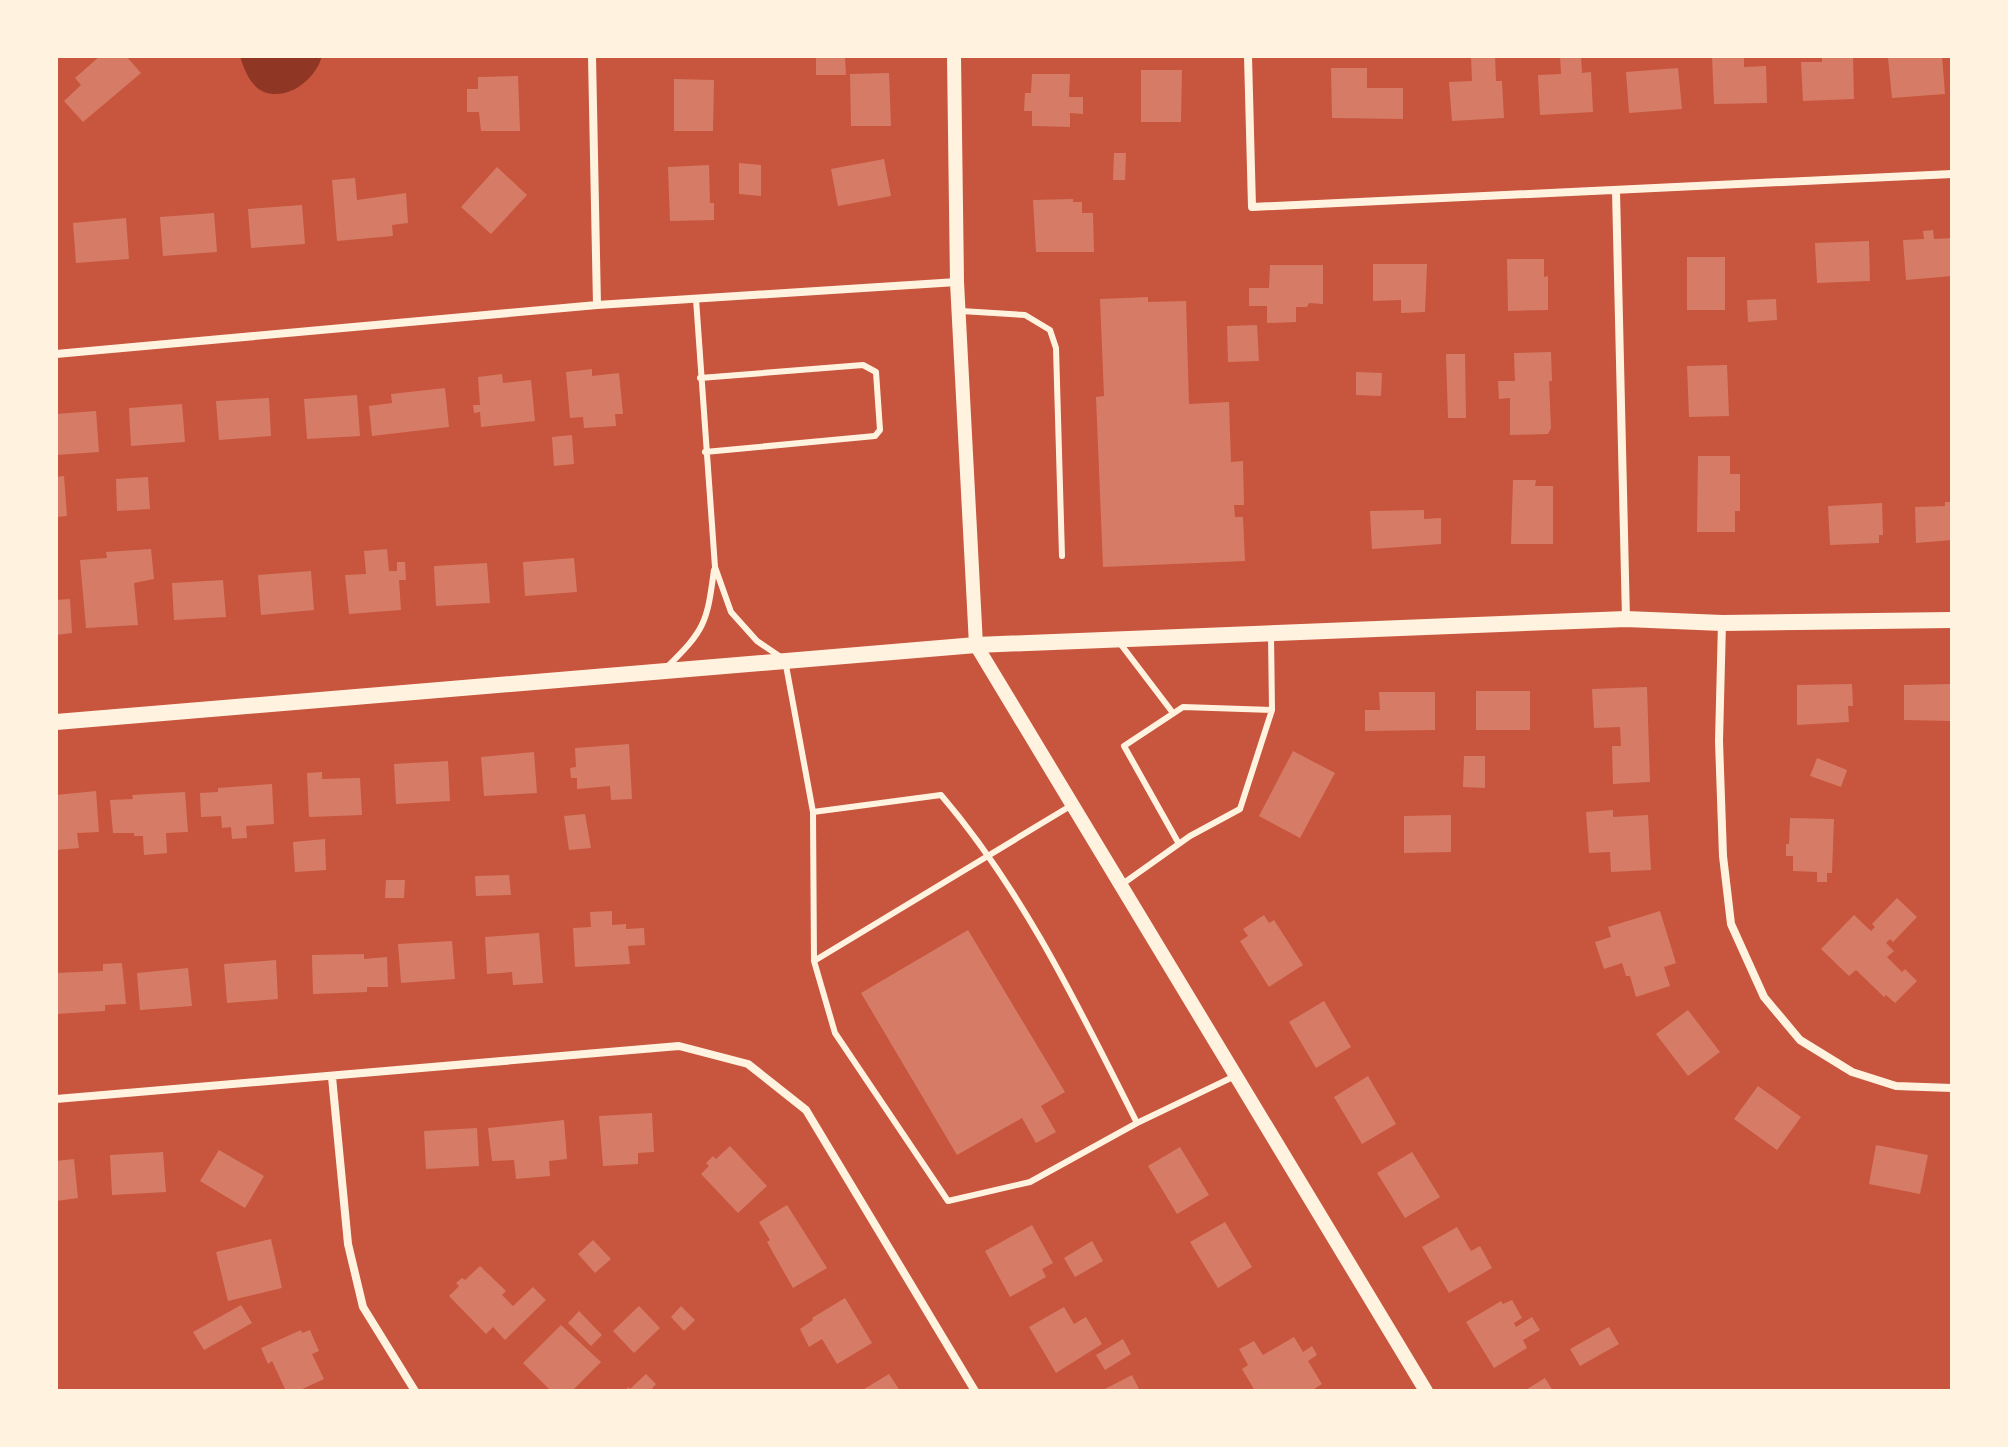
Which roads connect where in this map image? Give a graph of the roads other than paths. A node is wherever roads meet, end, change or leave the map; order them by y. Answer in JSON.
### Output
{"nodes":[{"id":1,"x":592,"y":56,"type":"edge"},
{"id":2,"x":954,"y":56,"type":"edge"},
{"id":3,"x":1248,"y":56,"type":"edge"},
{"id":4,"x":1952,"y":174,"type":"edge"},
{"id":5,"x":1616,"y":191,"type":"junction"},
{"id":6,"x":957,"y":282,"type":"junction"},
{"id":7,"x":696,"y":299,"type":"junction"},
{"id":8,"x":597,"y":305,"type":"junction"},
{"id":9,"x":958,"y":311,"type":"junction"},
{"id":10,"x":56,"y":354,"type":"edge"},
{"id":11,"x":700,"y":378,"type":"junction"},
{"id":12,"x":705,"y":452,"type":"junction"},
{"id":13,"x":1062,"y":556,"type":"dead end"},
{"id":14,"x":715,"y":567,"type":"junction"},
{"id":15,"x":1626,"y":619,"type":"junction"},
{"id":16,"x":1952,"y":620,"type":"edge"},
{"id":17,"x":1722,"y":623,"type":"junction"},
{"id":18,"x":1271,"y":633,"type":"junction"},
{"id":19,"x":1116,"y":639,"type":"junction"},
{"id":20,"x":976,"y":645,"type":"junction"},
{"id":21,"x":785,"y":660,"type":"junction"},
{"id":22,"x":665,"y":669,"type":"junction"},
{"id":23,"x":1272,"y":710,"type":"junction"},
{"id":24,"x":1173,"y":713,"type":"junction"},
{"id":25,"x":56,"y":722,"type":"edge"},
{"id":26,"x":1072,"y":805,"type":"junction"},
{"id":27,"x":813,"y":812,"type":"junction"},
{"id":28,"x":1179,"y":844,"type":"junction"},
{"id":29,"x":988,"y":856,"type":"junction"},
{"id":30,"x":1121,"y":885,"type":"junction"},
{"id":31,"x":814,"y":961,"type":"junction"},
{"id":32,"x":1235,"y":1075,"type":"junction"},
{"id":33,"x":332,"y":1077,"type":"junction"},
{"id":34,"x":1952,"y":1088,"type":"edge"},
{"id":35,"x":56,"y":1099,"type":"edge"},
{"id":36,"x":1137,"y":1123,"type":"junction"},
{"id":37,"x":415,"y":1391,"type":"edge"},
{"id":38,"x":975,"y":1391,"type":"edge"},
{"id":39,"x":1426,"y":1391,"type":"edge"}],
"edges":[{"from":1,"to":8,"type":"street"},
{"from":2,"to":6,"type":"street"},
{"from":3,"to":5,"type":"street"},
{"from":4,"to":5,"type":"street"},
{"from":5,"to":15,"type":"street"},
{"from":6,"to":7,"type":"street"},
{"from":6,"to":9,"type":"street"},
{"from":7,"to":8,"type":"street"},
{"from":7,"to":11,"type":"lane"},
{"from":8,"to":10,"type":"street"},
{"from":9,"to":13,"type":"lane"},
{"from":9,"to":20,"type":"street"},
{"from":11,"to":12,"type":"lane"},
{"from":11,"to":12,"type":"lane"},
{"from":12,"to":14,"type":"lane"},
{"from":14,"to":21,"type":"lane"},
{"from":14,"to":22,"type":"lane"},
{"from":15,"to":17,"type":"main road"},
{"from":15,"to":18,"type":"main road"},
{"from":16,"to":17,"type":"main road"},
{"from":17,"to":34,"type":"street"},
{"from":18,"to":19,"type":"main road"},
{"from":18,"to":23,"type":"lane"},
{"from":19,"to":20,"type":"main road"},
{"from":19,"to":24,"type":"lane"},
{"from":20,"to":21,"type":"main road"},
{"from":20,"to":26,"type":"street"},
{"from":21,"to":22,"type":"main road"},
{"from":21,"to":27,"type":"lane"},
{"from":22,"to":25,"type":"main road"},
{"from":23,"to":24,"type":"lane"},
{"from":23,"to":28,"type":"lane"},
{"from":24,"to":28,"type":"lane"},
{"from":26,"to":29,"type":"lane"},
{"from":26,"to":30,"type":"street"},
{"from":27,"to":29,"type":"lane"},
{"from":27,"to":31,"type":"lane"},
{"from":28,"to":30,"type":"lane"},
{"from":29,"to":31,"type":"lane"},
{"from":29,"to":36,"type":"lane"},
{"from":30,"to":32,"type":"street"},
{"from":31,"to":36,"type":"lane"},
{"from":32,"to":36,"type":"lane"},
{"from":32,"to":39,"type":"street"},
{"from":33,"to":35,"type":"street"},
{"from":33,"to":37,"type":"street"},
{"from":33,"to":38,"type":"street"}]}
